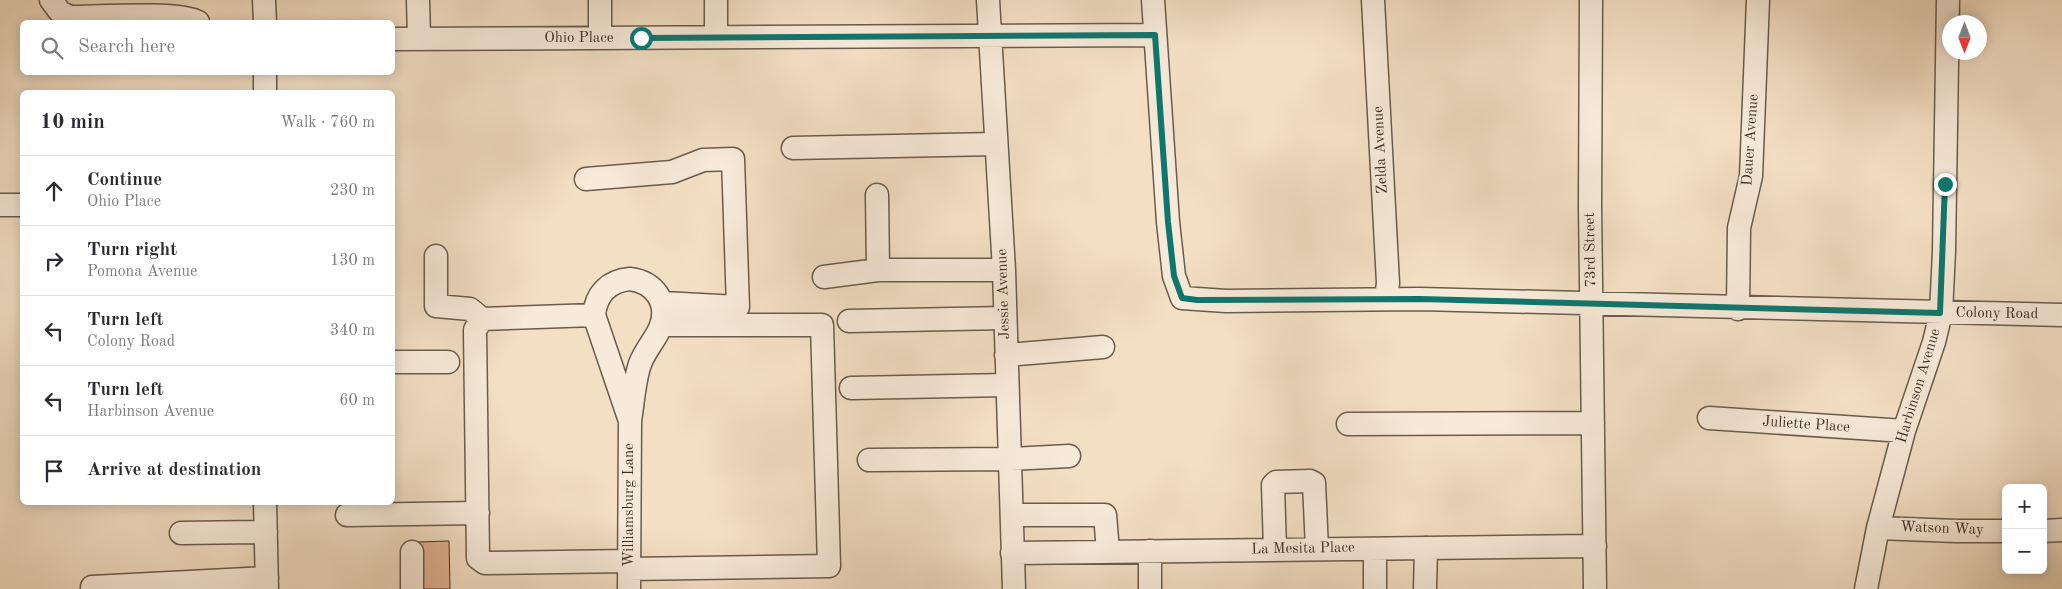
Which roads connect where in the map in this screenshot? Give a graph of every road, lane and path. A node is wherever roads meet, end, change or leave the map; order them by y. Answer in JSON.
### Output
{"nodes":[{"id":1,"x":51,"y":0,"type":"edge"},
{"id":2,"x":264,"y":0,"type":"edge"},
{"id":3,"x":418,"y":0,"type":"edge"},
{"id":4,"x":600,"y":0,"type":"edge"},
{"id":5,"x":716,"y":0,"type":"edge"},
{"id":6,"x":988,"y":0,"type":"edge"},
{"id":7,"x":1153,"y":0,"type":"edge"},
{"id":8,"x":1373,"y":0,"type":"edge"},
{"id":9,"x":1591,"y":0,"type":"edge"},
{"id":10,"x":1758,"y":0,"type":"edge"},
{"id":11,"x":1948,"y":0,"type":"edge"},
{"id":12,"x":195,"y":20,"type":"edge"},
{"id":13,"x":265,"y":20,"type":"edge"},
{"id":14,"x":1155,"y":35,"type":"junction"},
{"id":15,"x":990,"y":36,"type":"junction"},
{"id":16,"x":716,"y":37,"type":"junction"},
{"id":17,"x":600,"y":38,"type":"junction"},
{"id":18,"x":419,"y":39,"type":"junction"},
{"id":19,"x":395,"y":40,"type":"edge"},
{"id":20,"x":265,"y":75,"type":"edge"},
{"id":21,"x":265,"y":90,"type":"edge"},
{"id":22,"x":995,"y":144,"type":"junction"},
{"id":23,"x":793,"y":148,"type":"dead end"},
{"id":24,"x":586,"y":179,"type":"dead end"},
{"id":25,"x":877,"y":195,"type":"dead end"},
{"id":26,"x":0,"y":205,"type":"edge"},
{"id":27,"x":20,"y":205,"type":"edge"},
{"id":28,"x":436,"y":256,"type":"dead end"},
{"id":29,"x":878,"y":270,"type":"junction"},
{"id":30,"x":1004,"y":270,"type":"junction"},
{"id":31,"x":824,"y":277,"type":"dead end"},
{"id":32,"x":1386,"y":299,"type":"junction"},
{"id":33,"x":663,"y":303,"type":"junction"},
{"id":34,"x":1592,"y":303,"type":"junction"},
{"id":35,"x":1738,"y":309,"type":"junction"},
{"id":36,"x":1940,"y":313,"type":"junction"},
{"id":37,"x":594,"y":315,"type":"junction"},
{"id":38,"x":2062,"y":315,"type":"edge"},
{"id":39,"x":1005,"y":318,"type":"junction"},
{"id":40,"x":482,"y":319,"type":"junction"},
{"id":41,"x":849,"y":321,"type":"dead end"},
{"id":42,"x":661,"y":325,"type":"junction"},
{"id":43,"x":1103,"y":347,"type":"dead end"},
{"id":44,"x":1006,"y":355,"type":"junction"},
{"id":45,"x":395,"y":362,"type":"edge"},
{"id":46,"x":448,"y":362,"type":"dead end"},
{"id":47,"x":1007,"y":385,"type":"junction"},
{"id":48,"x":851,"y":388,"type":"dead end"},
{"id":49,"x":1709,"y":418,"type":"dead end"},
{"id":50,"x":630,"y":421,"type":"junction"},
{"id":51,"x":1593,"y":423,"type":"junction"},
{"id":52,"x":1348,"y":424,"type":"dead end"},
{"id":53,"x":1904,"y":431,"type":"junction"},
{"id":54,"x":1069,"y":456,"type":"dead end"},
{"id":55,"x":1011,"y":459,"type":"junction"},
{"id":56,"x":869,"y":460,"type":"dead end"},
{"id":57,"x":265,"y":505,"type":"edge"},
{"id":58,"x":478,"y":513,"type":"junction"},
{"id":59,"x":347,"y":515,"type":"dead end"},
{"id":60,"x":1012,"y":515,"type":"junction"},
{"id":61,"x":1878,"y":528,"type":"junction"},
{"id":62,"x":2047,"y":530,"type":"edge"},
{"id":63,"x":2062,"y":530,"type":"edge"},
{"id":64,"x":2002,"y":531,"type":"edge"},
{"id":65,"x":266,"y":532,"type":"junction"},
{"id":66,"x":181,"y":533,"type":"dead end"},
{"id":67,"x":1595,"y":546,"type":"junction"},
{"id":68,"x":1426,"y":548,"type":"junction"},
{"id":69,"x":1275,"y":549,"type":"junction"},
{"id":70,"x":1317,"y":549,"type":"junction"},
{"id":71,"x":1375,"y":549,"type":"junction"},
{"id":72,"x":1108,"y":551,"type":"junction"},
{"id":73,"x":1150,"y":551,"type":"junction"},
{"id":74,"x":412,"y":552,"type":"dead end"},
{"id":75,"x":1012,"y":553,"type":"junction"},
{"id":76,"x":629,"y":573,"type":"edge"},
{"id":77,"x":267,"y":584,"type":"edge"},
{"id":78,"x":92,"y":587,"type":"dead end"},
{"id":79,"x":412,"y":589,"type":"edge"},
{"id":80,"x":1014,"y":589,"type":"edge"},
{"id":81,"x":1150,"y":589,"type":"edge"},
{"id":82,"x":1375,"y":589,"type":"edge"},
{"id":83,"x":1425,"y":589,"type":"edge"},
{"id":84,"x":1595,"y":589,"type":"edge"},
{"id":85,"x":1866,"y":589,"type":"edge"}],
"edges":[{"from":1,"to":12,"type":"street"},
{"from":2,"to":13,"type":"street"},
{"from":3,"to":18,"type":"street"},
{"from":4,"to":17,"type":"street"},
{"from":5,"to":16,"type":"street"},
{"from":6,"to":15,"type":"street","name":"Jessie Avenue"},
{"from":7,"to":14,"type":"street"},
{"from":8,"to":32,"type":"street","name":"Zelda Avenue"},
{"from":9,"to":34,"type":"street","name":"73rd Street"},
{"from":10,"to":35,"type":"street","name":"Dauer Avenue"},
{"from":11,"to":36,"type":"street","name":"Harbinson Avenue"},
{"from":14,"to":15,"type":"street","name":"Ohio Place"},
{"from":14,"to":32,"type":"street","name":"Colony Road"},
{"from":15,"to":16,"type":"street","name":"Ohio Place"},
{"from":15,"to":22,"type":"street","name":"Jessie Avenue"},
{"from":16,"to":17,"type":"street","name":"Ohio Place"},
{"from":17,"to":18,"type":"street","name":"Ohio Place"},
{"from":18,"to":19,"type":"street","name":"Ohio Place"},
{"from":20,"to":21,"type":"street"},
{"from":22,"to":23,"type":"street"},
{"from":22,"to":30,"type":"street","name":"Jessie Avenue"},
{"from":24,"to":33,"type":"street"},
{"from":25,"to":29,"type":"street"},
{"from":26,"to":27,"type":"street"},
{"from":28,"to":40,"type":"street"},
{"from":29,"to":30,"type":"street"},
{"from":29,"to":31,"type":"street"},
{"from":30,"to":39,"type":"street","name":"Jessie Avenue"},
{"from":32,"to":34,"type":"street","name":"Colony Road"},
{"from":33,"to":37,"type":"street"},
{"from":33,"to":42,"type":"street","name":"Williamsburg Lane"},
{"from":34,"to":35,"type":"street","name":"Colony Road"},
{"from":34,"to":51,"type":"street","name":"73rd Street"},
{"from":35,"to":36,"type":"street","name":"Colony Road"},
{"from":36,"to":38,"type":"street","name":"Colony Road"},
{"from":36,"to":53,"type":"street","name":"Harbinson Avenue"},
{"from":37,"to":40,"type":"street"},
{"from":37,"to":50,"type":"street","name":"Williamsburg Lane"},
{"from":39,"to":41,"type":"street"},
{"from":39,"to":44,"type":"street","name":"Jessie Avenue"},
{"from":40,"to":58,"type":"street"},
{"from":42,"to":50,"type":"street","name":"Williamsburg Lane"},
{"from":42,"to":76,"type":"street"},
{"from":43,"to":44,"type":"street"},
{"from":44,"to":47,"type":"street","name":"Jessie Avenue"},
{"from":45,"to":46,"type":"street"},
{"from":47,"to":48,"type":"street"},
{"from":47,"to":55,"type":"street","name":"Jessie Avenue"},
{"from":49,"to":53,"type":"street","name":"Juliette Place"},
{"from":50,"to":76,"type":"street","name":"Williamsburg Lane"},
{"from":51,"to":52,"type":"street"},
{"from":51,"to":67,"type":"street","name":"73rd Street"},
{"from":53,"to":61,"type":"street","name":"Harbinson Avenue"},
{"from":54,"to":55,"type":"street"},
{"from":55,"to":56,"type":"street"},
{"from":55,"to":60,"type":"street","name":"Jessie Avenue"},
{"from":57,"to":65,"type":"street"},
{"from":58,"to":59,"type":"street"},
{"from":58,"to":76,"type":"street"},
{"from":60,"to":72,"type":"street"},
{"from":60,"to":75,"type":"street","name":"Jessie Avenue"},
{"from":61,"to":64,"type":"street","name":"Watson Way"},
{"from":61,"to":85,"type":"street","name":"Harbinson Avenue"},
{"from":62,"to":63,"type":"street"},
{"from":65,"to":66,"type":"street"},
{"from":65,"to":77,"type":"street"},
{"from":67,"to":68,"type":"street","name":"La Mesita Place"},
{"from":67,"to":84,"type":"street","name":"73rd Street"},
{"from":68,"to":71,"type":"street","name":"La Mesita Place"},
{"from":68,"to":83,"type":"street"},
{"from":69,"to":70,"type":"street","name":"La Mesita Place"},
{"from":69,"to":70,"type":"street"},
{"from":69,"to":73,"type":"street","name":"La Mesita Place"},
{"from":70,"to":71,"type":"street","name":"La Mesita Place"},
{"from":71,"to":82,"type":"street"},
{"from":72,"to":73,"type":"street","name":"La Mesita Place"},
{"from":72,"to":75,"type":"street","name":"La Mesita Place"},
{"from":73,"to":81,"type":"street"},
{"from":74,"to":79,"type":"street"},
{"from":75,"to":80,"type":"street","name":"Jessie Avenue"},
{"from":77,"to":78,"type":"street"}]}
